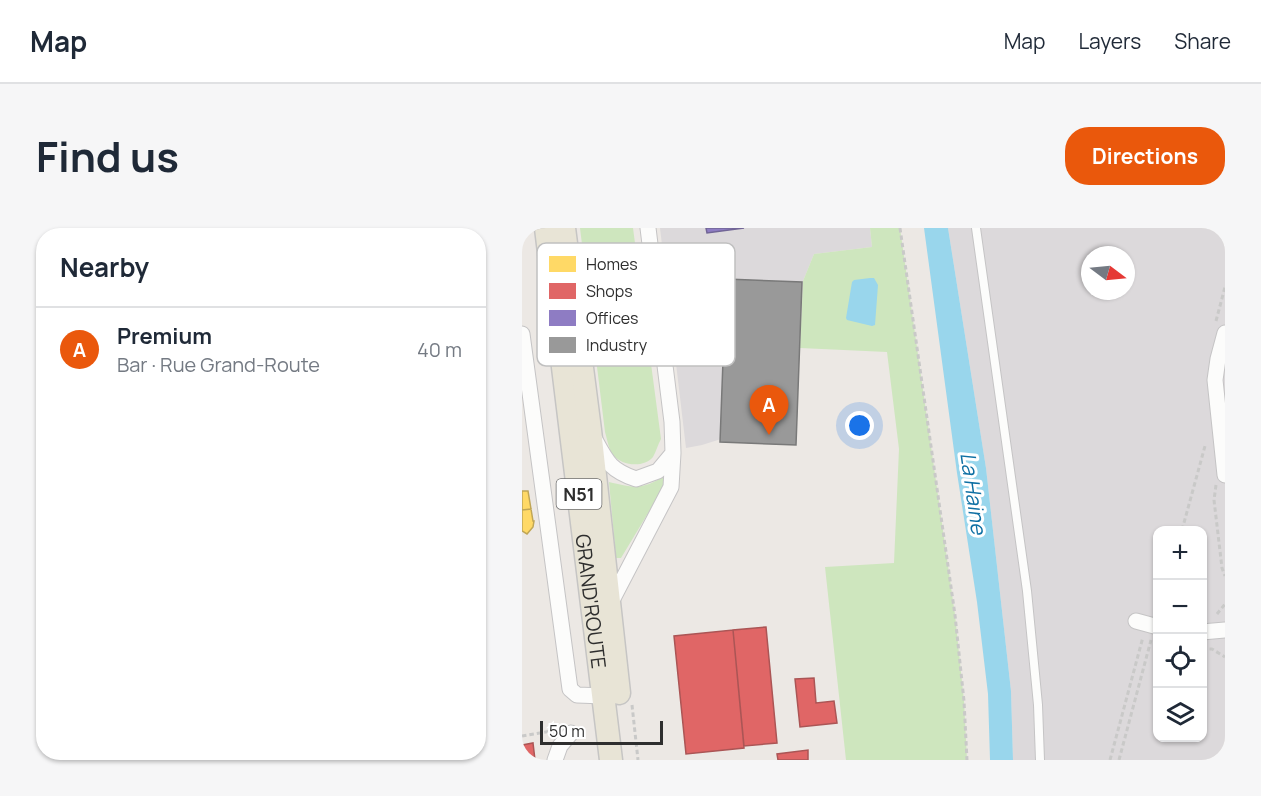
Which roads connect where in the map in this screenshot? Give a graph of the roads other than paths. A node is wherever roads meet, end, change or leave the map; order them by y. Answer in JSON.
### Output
{"nodes":[{"id":1,"x":546,"y":228,"type":"edge"},
{"id":2,"x":564,"y":228,"type":"edge"},
{"id":3,"x":648,"y":228,"type":"edge"},
{"id":4,"x":976,"y":228,"type":"edge"},
{"id":5,"x":548,"y":243,"type":"edge"},
{"id":6,"x":566,"y":243,"type":"edge"},
{"id":7,"x":650,"y":243,"type":"edge"},
{"id":8,"x":1225,"y":333,"type":"edge"},
{"id":9,"x":522,"y":334,"type":"edge"},
{"id":10,"x":563,"y":366,"type":"edge"},
{"id":11,"x":582,"y":366,"type":"edge"},
{"id":12,"x":665,"y":366,"type":"edge"},
{"id":13,"x":590,"y":430,"type":"junction"},
{"id":14,"x":674,"y":453,"type":"junction"},
{"id":15,"x":1220,"y":479,"type":"edge"},
{"id":16,"x":610,"y":604,"type":"junction"},
{"id":17,"x":1225,"y":630,"type":"edge"},
{"id":18,"x":1207,"y":632,"type":"edge"},
{"id":19,"x":604,"y":696,"type":"junction"},
{"id":20,"x":571,"y":733,"type":"dead end"},
{"id":21,"x":555,"y":760,"type":"edge"},
{"id":22,"x":611,"y":760,"type":"edge"},
{"id":23,"x":626,"y":760,"type":"edge"},
{"id":24,"x":1040,"y":760,"type":"edge"}],
"edges":[{"from":1,"to":5,"type":"main road","name":"GRAND'ROUTE","number":"N51"},
{"from":2,"to":6,"type":"main road","name":"GRAND'ROUTE","number":"N51"},
{"from":3,"to":7,"type":"street"},
{"from":4,"to":24,"type":"lane"},
{"from":8,"to":15,"type":"street"},
{"from":9,"to":19,"type":"street"},
{"from":10,"to":19,"type":"main road","name":"GRAND'ROUTE","number":"N51"},
{"from":11,"to":13,"type":"main road","name":"GRAND'ROUTE","number":"N51"},
{"from":12,"to":14,"type":"street"},
{"from":13,"to":14,"type":"street"},
{"from":13,"to":16,"type":"main road","name":"GRAND'ROUTE","number":"N51"},
{"from":14,"to":16,"type":"street"},
{"from":16,"to":23,"type":"main road","name":"GRAND'ROUTE","number":"N51"},
{"from":17,"to":18,"type":"street"},
{"from":19,"to":22,"type":"main road","name":"GRAND'ROUTE","number":"N51"},
{"from":20,"to":21,"type":"street"}]}
